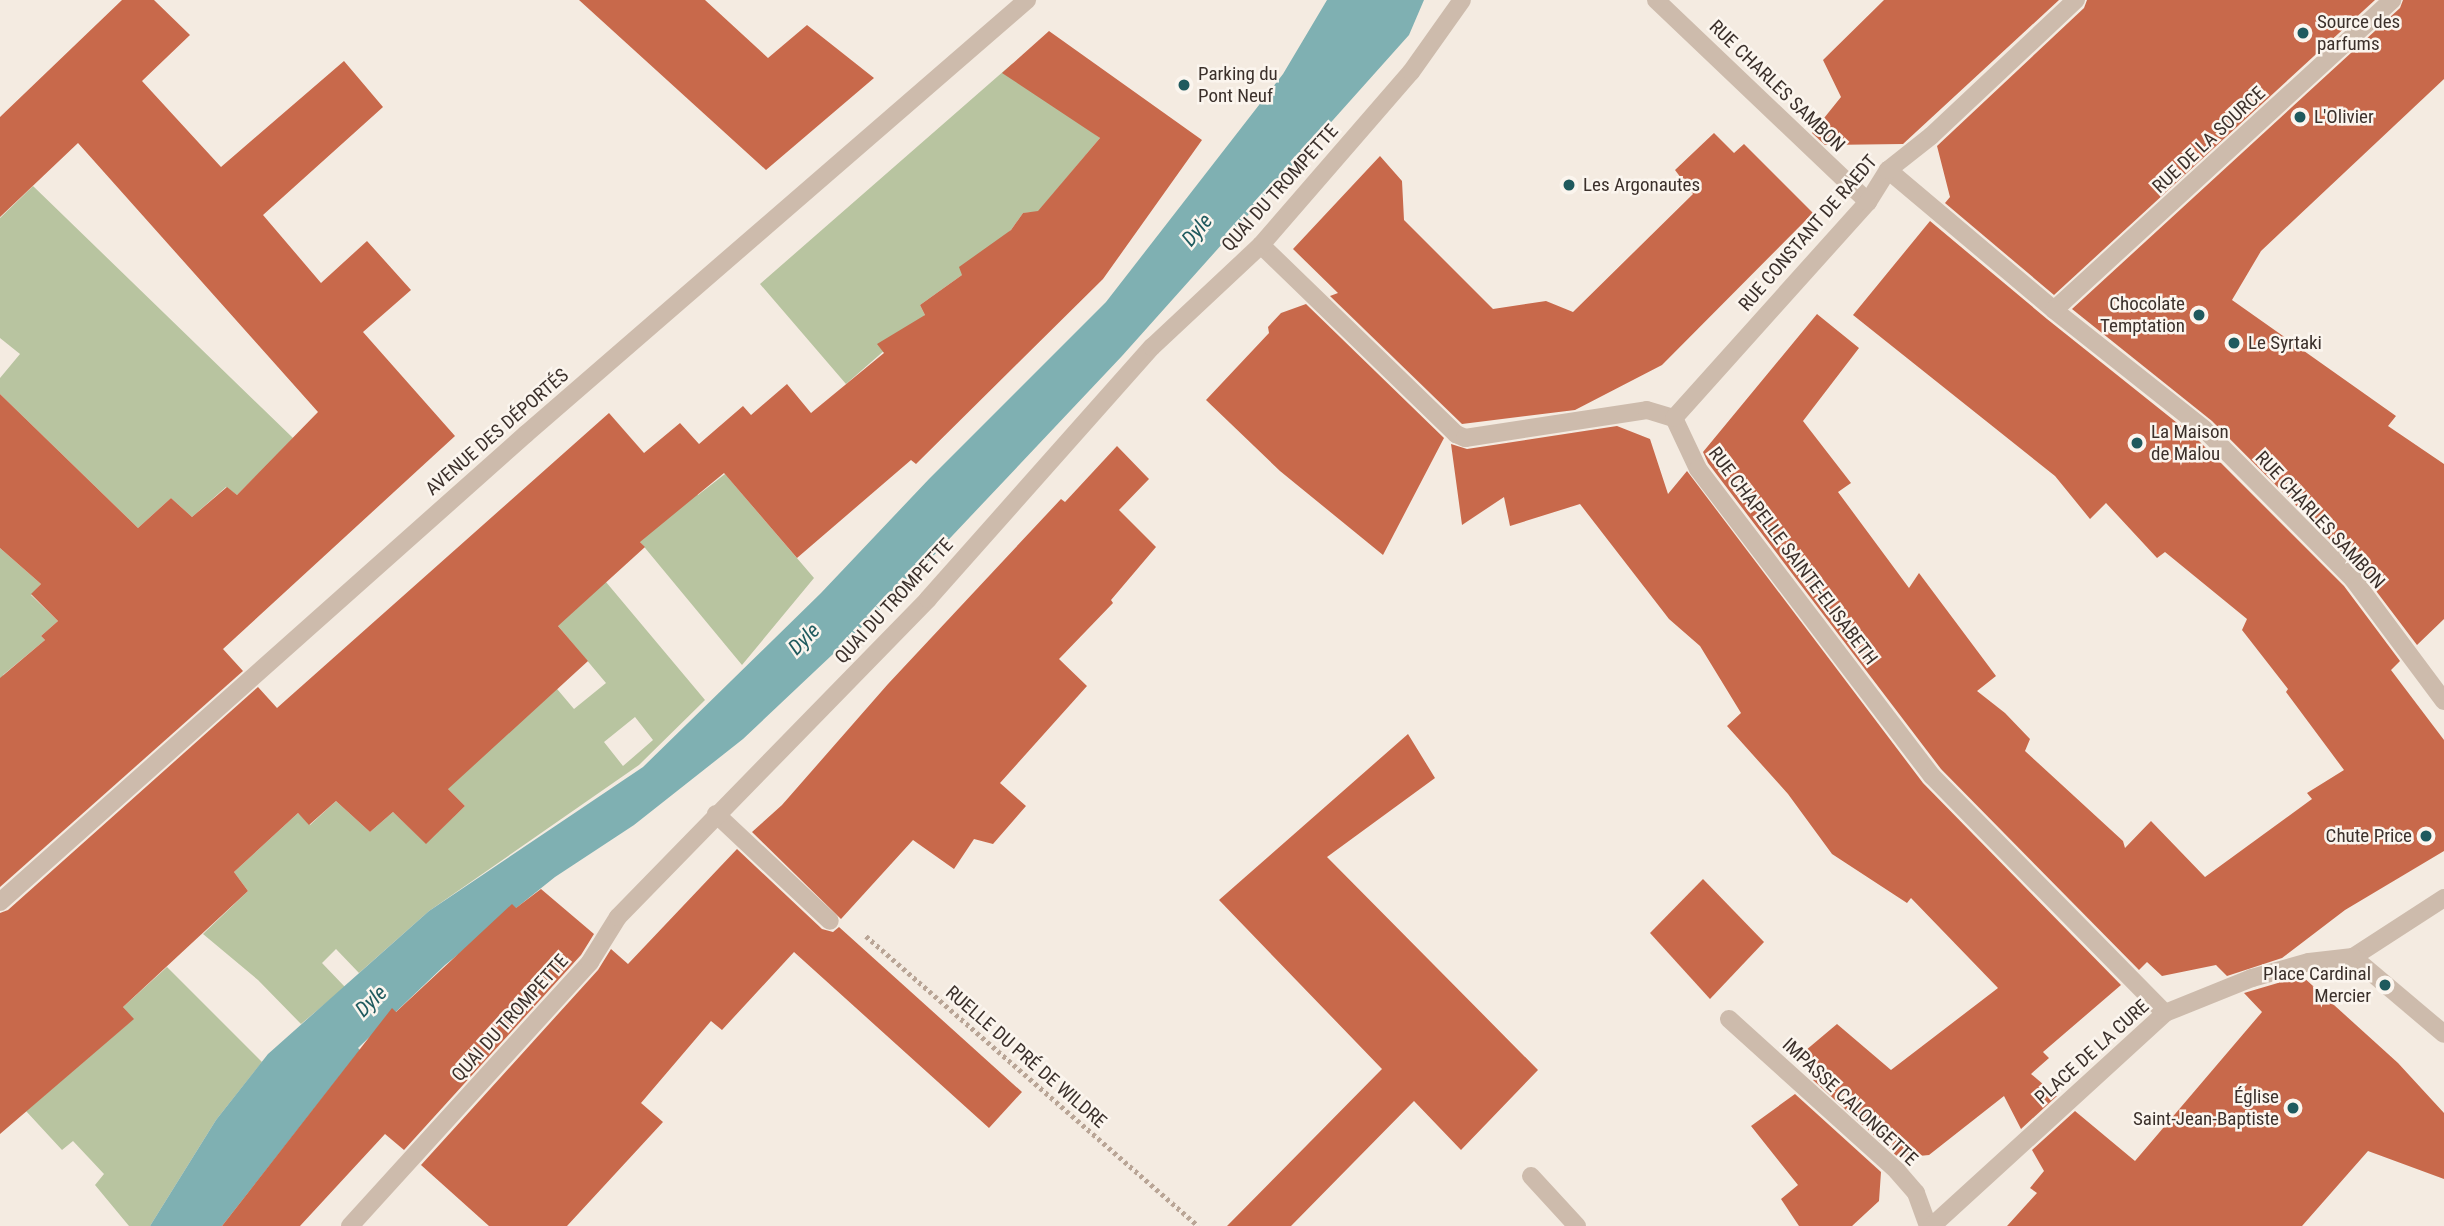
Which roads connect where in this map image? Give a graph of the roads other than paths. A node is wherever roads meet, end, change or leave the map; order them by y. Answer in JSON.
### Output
{"nodes":[{"id":1,"x":1027,"y":0,"type":"edge"},
{"id":2,"x":1462,"y":0,"type":"edge"},
{"id":3,"x":1656,"y":0,"type":"edge"},
{"id":4,"x":2076,"y":0,"type":"edge"},
{"id":5,"x":2392,"y":0,"type":"edge"},
{"id":6,"x":1888,"y":170,"type":"junction"},
{"id":7,"x":1868,"y":202,"type":"junction"},
{"id":8,"x":1261,"y":245,"type":"junction"},
{"id":9,"x":2054,"y":310,"type":"junction"},
{"id":10,"x":1674,"y":418,"type":"junction"},
{"id":11,"x":2444,"y":701,"type":"edge"},
{"id":12,"x":716,"y":814,"type":"junction"},
{"id":13,"x":2444,"y":898,"type":"edge"},
{"id":14,"x":0,"y":902,"type":"edge"},
{"id":15,"x":830,"y":921,"type":"road end"},
{"id":16,"x":2353,"y":957,"type":"junction"},
{"id":17,"x":2165,"y":1013,"type":"junction"},
{"id":18,"x":1729,"y":1019,"type":"dead end"},
{"id":19,"x":2444,"y":1034,"type":"edge"},
{"id":20,"x":1531,"y":1176,"type":"dead end"},
{"id":21,"x":350,"y":1226,"type":"edge"},
{"id":22,"x":1577,"y":1226,"type":"edge"},
{"id":23,"x":1930,"y":1226,"type":"edge"}],
"edges":[{"from":1,"to":14,"type":"street","name":"AVENUE DES DÉPORTÉS"},
{"from":2,"to":8,"type":"street","name":"QUAI DU TROMPETTE"},
{"from":3,"to":7,"type":"street","name":"RUE CHARLES SAMBON"},
{"from":4,"to":6,"type":"street","name":"RUE CONSTANT DE RAEDT"},
{"from":5,"to":9,"type":"street","name":"RUE DE LA SOURCE"},
{"from":6,"to":7,"type":"street","name":"RUE CONSTANT DE RAEDT"},
{"from":6,"to":9,"type":"street","name":"RUE CHARLES SAMBON"},
{"from":7,"to":10,"type":"street","name":"RUE CONSTANT DE RAEDT"},
{"from":8,"to":10,"type":"street"},
{"from":8,"to":12,"type":"street","name":"QUAI DU TROMPETTE"},
{"from":9,"to":11,"type":"street","name":"RUE CHARLES SAMBON"},
{"from":10,"to":17,"type":"street","name":"RUE CHAPELLE SAINTE-ELISABETH"},
{"from":12,"to":15,"type":"street"},
{"from":12,"to":21,"type":"street","name":"QUAI DU TROMPETTE"},
{"from":13,"to":16,"type":"street"},
{"from":16,"to":17,"type":"street","name":"PLACE DE LA CURE"},
{"from":16,"to":19,"type":"street"},
{"from":17,"to":23,"type":"street","name":"PLACE DE LA CURE"},
{"from":18,"to":23,"type":"street","name":"IMPASSE CALONGETTE"},
{"from":20,"to":22,"type":"street"}]}
